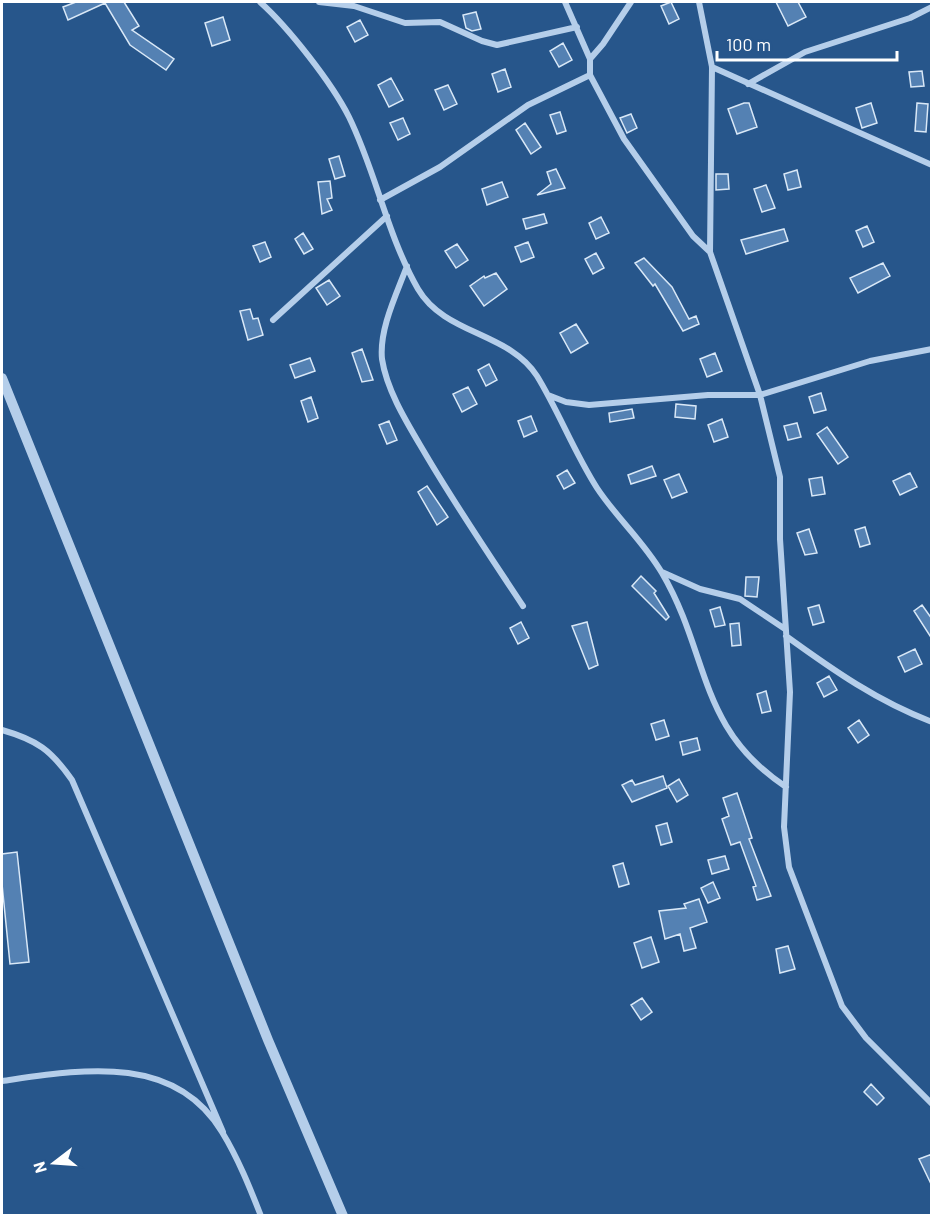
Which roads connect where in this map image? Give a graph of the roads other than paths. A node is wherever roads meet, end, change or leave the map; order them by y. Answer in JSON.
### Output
{"nodes":[{"id":1,"x":260,"y":2,"type":"edge"},
{"id":2,"x":319,"y":2,"type":"edge"},
{"id":3,"x":565,"y":2,"type":"edge"},
{"id":4,"x":631,"y":2,"type":"edge"},
{"id":5,"x":699,"y":2,"type":"edge"},
{"id":6,"x":267,"y":5,"type":"edge"},
{"id":7,"x":932,"y":7,"type":"edge"},
{"id":8,"x":577,"y":27,"type":"junction"},
{"id":9,"x":590,"y":59,"type":"junction"},
{"id":10,"x":712,"y":67,"type":"junction"},
{"id":11,"x":590,"y":75,"type":"junction"},
{"id":12,"x":748,"y":84,"type":"junction"},
{"id":13,"x":932,"y":165,"type":"edge"},
{"id":14,"x":380,"y":200,"type":"junction"},
{"id":15,"x":387,"y":216,"type":"junction"},
{"id":16,"x":710,"y":252,"type":"junction"},
{"id":17,"x":406,"y":266,"type":"junction"},
{"id":18,"x":273,"y":320,"type":"dead end"},
{"id":19,"x":932,"y":349,"type":"edge"},
{"id":20,"x":2,"y":378,"type":"edge"},
{"id":21,"x":548,"y":394,"type":"junction"},
{"id":22,"x":760,"y":395,"type":"junction"},
{"id":23,"x":661,"y":572,"type":"junction"},
{"id":24,"x":523,"y":606,"type":"dead end"},
{"id":25,"x":785,"y":632,"type":"junction"},
{"id":26,"x":932,"y":722,"type":"edge"},
{"id":27,"x":2,"y":730,"type":"edge"},
{"id":28,"x":786,"y":787,"type":"junction"},
{"id":29,"x":2,"y":1081,"type":"edge"},
{"id":30,"x":932,"y":1104,"type":"edge"},
{"id":31,"x":223,"y":1132,"type":"junction"},
{"id":32,"x":261,"y":1215,"type":"edge"},
{"id":33,"x":343,"y":1215,"type":"edge"}],
"edges":[{"from":1,"to":6,"type":"street"},
{"from":2,"to":8,"type":"street"},
{"from":3,"to":8,"type":"street"},
{"from":4,"to":9,"type":"street"},
{"from":5,"to":10,"type":"street"},
{"from":6,"to":14,"type":"street"},
{"from":7,"to":12,"type":"street"},
{"from":8,"to":9,"type":"street"},
{"from":9,"to":11,"type":"street"},
{"from":10,"to":12,"type":"street"},
{"from":10,"to":16,"type":"street"},
{"from":11,"to":14,"type":"street"},
{"from":11,"to":16,"type":"street"},
{"from":12,"to":13,"type":"street"},
{"from":14,"to":15,"type":"street"},
{"from":15,"to":17,"type":"street"},
{"from":15,"to":18,"type":"street"},
{"from":16,"to":22,"type":"street"},
{"from":17,"to":21,"type":"street"},
{"from":17,"to":24,"type":"street"},
{"from":19,"to":22,"type":"street"},
{"from":20,"to":33,"type":"street"},
{"from":21,"to":22,"type":"street"},
{"from":21,"to":23,"type":"street"},
{"from":22,"to":25,"type":"street"},
{"from":23,"to":25,"type":"street"},
{"from":23,"to":28,"type":"street"},
{"from":25,"to":26,"type":"street"},
{"from":25,"to":28,"type":"street"},
{"from":27,"to":31,"type":"street"},
{"from":28,"to":30,"type":"street"},
{"from":29,"to":31,"type":"street"},
{"from":31,"to":32,"type":"street"}]}
